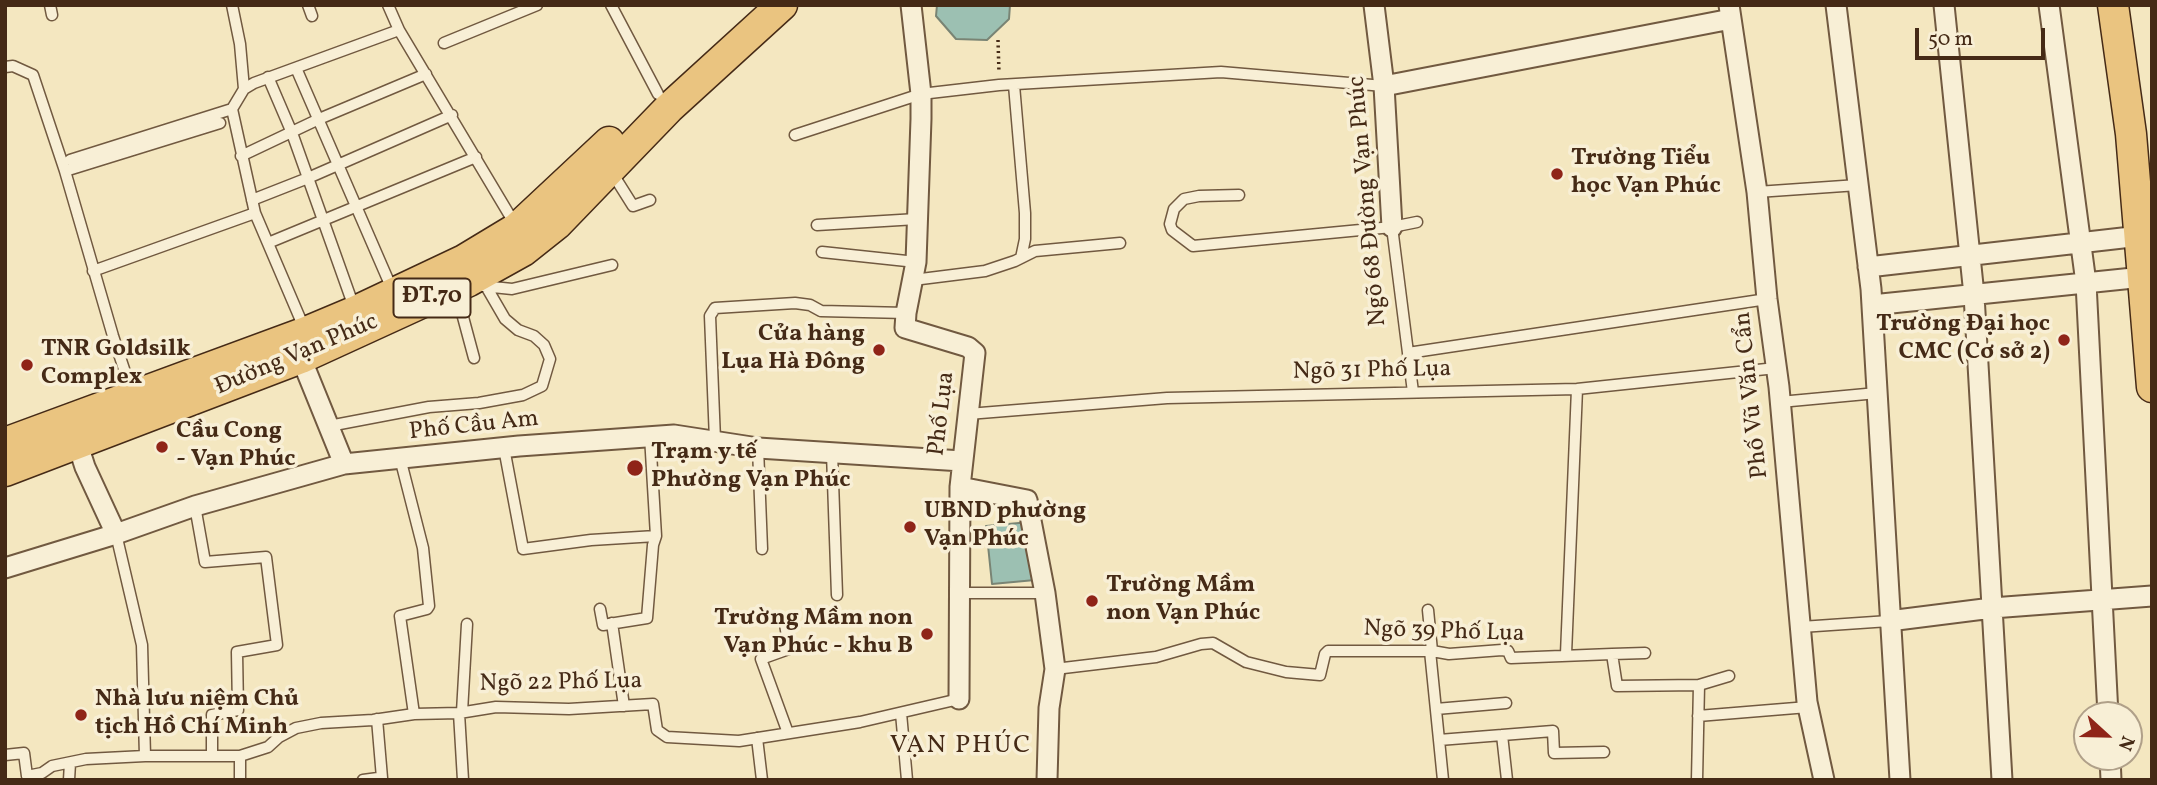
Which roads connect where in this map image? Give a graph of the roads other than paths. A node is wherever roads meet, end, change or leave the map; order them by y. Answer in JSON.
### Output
{"nodes":[{"id":1,"x":232,"y":5,"type":"edge"},
{"id":2,"x":308,"y":5,"type":"edge"},
{"id":3,"x":388,"y":5,"type":"edge"},
{"id":4,"x":537,"y":5,"type":"edge"},
{"id":5,"x":611,"y":5,"type":"edge"},
{"id":6,"x":755,"y":5,"type":"edge"},
{"id":7,"x":782,"y":5,"type":"edge"},
{"id":8,"x":912,"y":5,"type":"edge"},
{"id":9,"x":1374,"y":5,"type":"edge"},
{"id":10,"x":1836,"y":5,"type":"edge"},
{"id":11,"x":1944,"y":5,"type":"edge"},
{"id":12,"x":2049,"y":5,"type":"edge"},
{"id":13,"x":2113,"y":5,"type":"edge"},
{"id":14,"x":1730,"y":12,"type":"edge"},
{"id":15,"x":312,"y":16,"type":"dead end"},
{"id":16,"x":399,"y":30,"type":"junction"},
{"id":17,"x":444,"y":43,"type":"dead end"},
{"id":18,"x":5,"y":67,"type":"edge"},
{"id":19,"x":296,"y":68,"type":"junction"},
{"id":20,"x":426,"y":74,"type":"junction"},
{"id":21,"x":268,"y":77,"type":"junction"},
{"id":22,"x":1014,"y":85,"type":"junction"},
{"id":23,"x":1384,"y":86,"type":"junction"},
{"id":24,"x":244,"y":89,"type":"junction"},
{"id":25,"x":921,"y":94,"type":"junction"},
{"id":26,"x":664,"y":101,"type":"junction"},
{"id":27,"x":232,"y":109,"type":"junction"},
{"id":28,"x":452,"y":115,"type":"junction"},
{"id":29,"x":319,"y":119,"type":"junction"},
{"id":30,"x":220,"y":123,"type":"dead end"},
{"id":31,"x":292,"y":133,"type":"junction"},
{"id":32,"x":795,"y":135,"type":"dead end"},
{"id":33,"x":241,"y":156,"type":"junction"},
{"id":34,"x":475,"y":157,"type":"junction"},
{"id":35,"x":71,"y":160,"type":"dead end"},
{"id":36,"x":339,"y":164,"type":"junction"},
{"id":37,"x":610,"y":169,"type":"junction"},
{"id":38,"x":65,"y":171,"type":"junction"},
{"id":39,"x":308,"y":178,"type":"junction"},
{"id":40,"x":1858,"y":185,"type":"junction"},
{"id":41,"x":1757,"y":192,"type":"junction"},
{"id":42,"x":1239,"y":195,"type":"dead end"},
{"id":43,"x":252,"y":200,"type":"junction"},
{"id":44,"x":650,"y":200,"type":"dead end"},
{"id":45,"x":357,"y":205,"type":"junction"},
{"id":46,"x":255,"y":213,"type":"junction"},
{"id":47,"x":323,"y":219,"type":"junction"},
{"id":48,"x":918,"y":219,"type":"junction"},
{"id":49,"x":1417,"y":222,"type":"dead end"},
{"id":50,"x":817,"y":225,"type":"dead end"},
{"id":51,"x":1392,"y":227,"type":"junction"},
{"id":52,"x":517,"y":228,"type":"junction"},
{"id":53,"x":2140,"y":236,"type":"junction"},
{"id":54,"x":268,"y":243,"type":"junction"},
{"id":55,"x":1120,"y":243,"type":"dead end"},
{"id":56,"x":2082,"y":243,"type":"junction"},
{"id":57,"x":822,"y":252,"type":"dead end"},
{"id":58,"x":1971,"y":255,"type":"junction"},
{"id":59,"x":1021,"y":258,"type":"junction"},
{"id":60,"x":612,"y":265,"type":"dead end"},
{"id":61,"x":1868,"y":267,"type":"junction"},
{"id":62,"x":93,"y":271,"type":"junction"},
{"id":63,"x":914,"y":271,"type":"junction"},
{"id":64,"x":2143,"y":277,"type":"junction"},
{"id":65,"x":2086,"y":283,"type":"junction"},
{"id":66,"x":470,"y":285,"type":"junction"},
{"id":67,"x":1974,"y":295,"type":"junction"},
{"id":68,"x":1767,"y":299,"type":"junction"},
{"id":69,"x":399,"y":301,"type":"junction"},
{"id":70,"x":1872,"y":305,"type":"junction"},
{"id":71,"x":356,"y":311,"type":"junction"},
{"id":72,"x":906,"y":313,"type":"junction"},
{"id":73,"x":303,"y":345,"type":"junction"},
{"id":74,"x":1408,"y":353,"type":"junction"},
{"id":75,"x":474,"y":358,"type":"dead end"},
{"id":76,"x":1776,"y":368,"type":"junction"},
{"id":77,"x":2152,"y":387,"type":"edge"},
{"id":78,"x":1577,"y":389,"type":"junction"},
{"id":79,"x":1413,"y":392,"type":"junction"},
{"id":80,"x":1877,"y":393,"type":"junction"},
{"id":81,"x":134,"y":397,"type":"junction"},
{"id":82,"x":1780,"y":402,"type":"junction"},
{"id":83,"x":967,"y":414,"type":"junction"},
{"id":84,"x":329,"y":426,"type":"junction"},
{"id":85,"x":650,"y":436,"type":"junction"},
{"id":86,"x":715,"y":440,"type":"junction"},
{"id":87,"x":5,"y":443,"type":"edge"},
{"id":88,"x":504,"y":448,"type":"junction"},
{"id":89,"x":758,"y":448,"type":"junction"},
{"id":90,"x":832,"y":453,"type":"junction"},
{"id":91,"x":81,"y":454,"type":"junction"},
{"id":92,"x":400,"y":458,"type":"junction"},
{"id":93,"x":962,"y":461,"type":"junction"},
{"id":94,"x":344,"y":464,"type":"junction"},
{"id":95,"x":5,"y":471,"type":"edge"},
{"id":96,"x":960,"y":487,"type":"junction"},
{"id":97,"x":195,"y":506,"type":"junction"},
{"id":98,"x":114,"y":530,"type":"junction"},
{"id":99,"x":656,"y":536,"type":"junction"},
{"id":100,"x":762,"y":550,"type":"dead end"},
{"id":101,"x":5,"y":568,"type":"edge"},
{"id":102,"x":958,"y":593,"type":"junction"},
{"id":103,"x":1045,"y":593,"type":"junction"},
{"id":104,"x":837,"y":595,"type":"dead end"},
{"id":105,"x":2152,"y":596,"type":"edge"},
{"id":106,"x":2102,"y":598,"type":"junction"},
{"id":107,"x":1992,"y":608,"type":"junction"},
{"id":108,"x":600,"y":609,"type":"dead end"},
{"id":109,"x":1428,"y":610,"type":"dead end"},
{"id":110,"x":1889,"y":621,"type":"junction"},
{"id":111,"x":612,"y":623,"type":"junction"},
{"id":112,"x":467,"y":624,"type":"dead end"},
{"id":113,"x":785,"y":624,"type":"dead end"},
{"id":114,"x":1801,"y":627,"type":"junction"},
{"id":115,"x":1431,"y":651,"type":"junction"},
{"id":116,"x":1645,"y":653,"type":"dead end"},
{"id":117,"x":1566,"y":654,"type":"junction"},
{"id":118,"x":1612,"y":654,"type":"junction"},
{"id":119,"x":1055,"y":668,"type":"junction"},
{"id":120,"x":1729,"y":676,"type":"dead end"},
{"id":121,"x":1699,"y":685,"type":"junction"},
{"id":122,"x":959,"y":699,"type":"joint"},
{"id":123,"x":2107,"y":701,"type":"edge"},
{"id":124,"x":1506,"y":703,"type":"dead end"},
{"id":125,"x":624,"y":706,"type":"junction"},
{"id":126,"x":1808,"y":706,"type":"junction"},
{"id":127,"x":1436,"y":709,"type":"junction"},
{"id":128,"x":460,"y":712,"type":"junction"},
{"id":129,"x":414,"y":713,"type":"junction"},
{"id":130,"x":901,"y":713,"type":"junction"},
{"id":131,"x":1699,"y":716,"type":"junction"},
{"id":132,"x":377,"y":719,"type":"junction"},
{"id":133,"x":788,"y":733,"type":"junction"},
{"id":134,"x":1502,"y":735,"type":"junction"},
{"id":135,"x":757,"y":738,"type":"junction"},
{"id":136,"x":1439,"y":740,"type":"junction"},
{"id":137,"x":1604,"y":752,"type":"dead end"},
{"id":138,"x":5,"y":755,"type":"edge"},
{"id":139,"x":145,"y":756,"type":"junction"},
{"id":140,"x":240,"y":756,"type":"junction"},
{"id":141,"x":212,"y":757,"type":"junction"},
{"id":142,"x":70,"y":763,"type":"junction"},
{"id":143,"x":27,"y":778,"type":"edge"},
{"id":144,"x":378,"y":779,"type":"edge"},
{"id":145,"x":69,"y":780,"type":"edge"},
{"id":146,"x":240,"y":780,"type":"edge"},
{"id":147,"x":363,"y":780,"type":"edge"},
{"id":148,"x":463,"y":780,"type":"edge"},
{"id":149,"x":762,"y":780,"type":"edge"},
{"id":150,"x":907,"y":780,"type":"edge"},
{"id":151,"x":1047,"y":780,"type":"edge"},
{"id":152,"x":1443,"y":780,"type":"edge"},
{"id":153,"x":1507,"y":780,"type":"edge"},
{"id":154,"x":1697,"y":780,"type":"edge"},
{"id":155,"x":1825,"y":780,"type":"edge"},
{"id":156,"x":1900,"y":780,"type":"edge"},
{"id":157,"x":2002,"y":780,"type":"edge"}],
"edges":[{"from":1,"to":24,"type":"lane"},
{"from":2,"to":15,"type":"lane"},
{"from":3,"to":16,"type":"lane"},
{"from":4,"to":17,"type":"lane"},
{"from":5,"to":26,"type":"lane"},
{"from":6,"to":26,"type":"main road","name":"Đường Vạn Phúc","number":"ĐT.70"},
{"from":7,"to":26,"type":"main road","name":"Đường Vạn Phúc","number":"ĐT.70"},
{"from":8,"to":25,"type":"street"},
{"from":9,"to":23,"type":"street","name":"Ngõ 68 Đường Vạn Phúc"},
{"from":10,"to":40,"type":"street"},
{"from":11,"to":58,"type":"street"},
{"from":12,"to":56,"type":"street"},
{"from":13,"to":53,"type":"main road"},
{"from":14,"to":23,"type":"street"},
{"from":14,"to":41,"type":"street","name":"Phố Vũ Văn Cẩn"},
{"from":16,"to":19,"type":"lane"},
{"from":16,"to":20,"type":"lane"},
{"from":18,"to":38,"type":"lane"},
{"from":19,"to":21,"type":"lane"},
{"from":19,"to":29,"type":"lane"},
{"from":20,"to":28,"type":"lane"},
{"from":20,"to":29,"type":"lane"},
{"from":21,"to":24,"type":"lane"},
{"from":21,"to":31,"type":"lane"},
{"from":22,"to":23,"type":"lane"},
{"from":22,"to":25,"type":"lane"},
{"from":22,"to":59,"type":"lane"},
{"from":23,"to":51,"type":"street","name":"Ngõ 68 Đường Vạn Phúc"},
{"from":24,"to":27,"type":"lane"},
{"from":25,"to":32,"type":"lane"},
{"from":25,"to":48,"type":"street"},
{"from":26,"to":37,"type":"main road","name":"Đường Vạn Phúc","number":"ĐT.70"},
{"from":26,"to":52,"type":"main road","name":"Đường Vạn Phúc","number":"ĐT.70"},
{"from":27,"to":33,"type":"lane"},
{"from":27,"to":35,"type":"lane"},
{"from":28,"to":34,"type":"lane"},
{"from":28,"to":36,"type":"lane"},
{"from":29,"to":31,"type":"lane"},
{"from":29,"to":36,"type":"lane"},
{"from":30,"to":38,"type":"lane"},
{"from":31,"to":33,"type":"lane"},
{"from":31,"to":39,"type":"lane"},
{"from":33,"to":43,"type":"lane"},
{"from":34,"to":45,"type":"lane"},
{"from":34,"to":52,"type":"lane"},
{"from":36,"to":39,"type":"lane"},
{"from":36,"to":45,"type":"lane"},
{"from":37,"to":44,"type":"lane"},
{"from":37,"to":66,"type":"main road","name":"Đường Vạn Phúc","number":"ĐT.70"},
{"from":38,"to":62,"type":"lane"},
{"from":39,"to":43,"type":"lane"},
{"from":39,"to":47,"type":"lane"},
{"from":40,"to":41,"type":"lane"},
{"from":40,"to":61,"type":"street"},
{"from":41,"to":68,"type":"street","name":"Phố Vũ Văn Cẩn"},
{"from":42,"to":51,"type":"lane"},
{"from":43,"to":46,"type":"lane"},
{"from":45,"to":47,"type":"lane"},
{"from":45,"to":69,"type":"lane"},
{"from":46,"to":54,"type":"lane"},
{"from":46,"to":62,"type":"lane"},
{"from":47,"to":54,"type":"lane"},
{"from":47,"to":71,"type":"lane"},
{"from":48,"to":50,"type":"lane"},
{"from":48,"to":63,"type":"street"},
{"from":49,"to":51,"type":"lane"},
{"from":51,"to":74,"type":"lane","name":"Ngõ 68 Đường Vạn Phúc"},
{"from":52,"to":69,"type":"main road","name":"Đường Vạn Phúc","number":"ĐT.70"},
{"from":53,"to":56,"type":"street"},
{"from":53,"to":64,"type":"main road"},
{"from":54,"to":73,"type":"lane"},
{"from":55,"to":59,"type":"lane"},
{"from":56,"to":58,"type":"street"},
{"from":56,"to":65,"type":"street"},
{"from":57,"to":63,"type":"lane"},
{"from":58,"to":61,"type":"street"},
{"from":58,"to":67,"type":"street"},
{"from":59,"to":63,"type":"lane"},
{"from":60,"to":66,"type":"lane"},
{"from":61,"to":70,"type":"street"},
{"from":62,"to":81,"type":"lane"},
{"from":63,"to":72,"type":"street"},
{"from":64,"to":65,"type":"street"},
{"from":64,"to":77,"type":"main road"},
{"from":65,"to":67,"type":"street"},
{"from":65,"to":106,"type":"street"},
{"from":66,"to":69,"type":"main road","name":"Đường Vạn Phúc","number":"ĐT.70"},
{"from":66,"to":75,"type":"lane"},
{"from":66,"to":84,"type":"lane"},
{"from":67,"to":70,"type":"street"},
{"from":67,"to":107,"type":"street"},
{"from":68,"to":74,"type":"lane"},
{"from":68,"to":76,"type":"street","name":"Phố Vũ Văn Cẩn"},
{"from":69,"to":71,"type":"main road","name":"Đường Vạn Phúc","number":"ĐT.70"},
{"from":69,"to":73,"type":"main road","name":"Đường Vạn Phúc","number":"ĐT.70"},
{"from":70,"to":80,"type":"street"},
{"from":71,"to":73,"type":"main road","name":"Đường Vạn Phúc","number":"ĐT.70"},
{"from":72,"to":83,"type":"street","name":"Phố Lụa"},
{"from":72,"to":86,"type":"lane"},
{"from":73,"to":81,"type":"main road","name":"Đường Vạn Phúc","number":"ĐT.70"},
{"from":73,"to":84,"type":"street"},
{"from":73,"to":91,"type":"main road","name":"Đường Vạn Phúc","number":"ĐT.70"},
{"from":74,"to":79,"type":"lane","name":"Ngõ 68 Đường Vạn Phúc"},
{"from":76,"to":78,"type":"lane","name":"Ngõ 31 Phố Lụa"},
{"from":76,"to":82,"type":"street","name":"Phố Vũ Văn Cẩn"},
{"from":78,"to":79,"type":"lane","name":"Ngõ 31 Phố Lụa"},
{"from":78,"to":117,"type":"lane"},
{"from":79,"to":83,"type":"lane","name":"Ngõ 31 Phố Lụa"},
{"from":80,"to":82,"type":"lane"},
{"from":80,"to":110,"type":"street"},
{"from":81,"to":87,"type":"main road","name":"Đường Vạn Phúc","number":"ĐT.70"},
{"from":82,"to":114,"type":"street","name":"Phố Vũ Văn Cẩn"},
{"from":83,"to":93,"type":"street","name":"Phố Lụa"},
{"from":84,"to":94,"type":"street"},
{"from":85,"to":86,"type":"street","name":"Phố Cầu Am"},
{"from":85,"to":88,"type":"street","name":"Phố Cầu Am"},
{"from":85,"to":99,"type":"lane"},
{"from":86,"to":89,"type":"street","name":"Phố Cầu Am"},
{"from":88,"to":92,"type":"street","name":"Phố Cầu Am"},
{"from":88,"to":99,"type":"lane"},
{"from":89,"to":90,"type":"street","name":"Phố Cầu Am"},
{"from":89,"to":100,"type":"lane"},
{"from":90,"to":93,"type":"street","name":"Phố Cầu Am"},
{"from":90,"to":104,"type":"lane"},
{"from":91,"to":95,"type":"main road","name":"Đường Vạn Phúc","number":"ĐT.70"},
{"from":91,"to":98,"type":"street"},
{"from":92,"to":94,"type":"street","name":"Phố Cầu Am"},
{"from":92,"to":129,"type":"lane"},
{"from":93,"to":96,"type":"street","name":"Phố Lụa"},
{"from":94,"to":97,"type":"street","name":"Phố Cầu Am"},
{"from":96,"to":102,"type":"street","name":"Ngõ 22 Phố Lụa"},
{"from":96,"to":103,"type":"street","name":"Phố Lụa"},
{"from":97,"to":98,"type":"street","name":"Phố Cầu Am"},
{"from":97,"to":141,"type":"lane"},
{"from":98,"to":101,"type":"street","name":"Phố Cầu Am"},
{"from":98,"to":139,"type":"lane"},
{"from":99,"to":111,"type":"lane"},
{"from":102,"to":103,"type":"lane"},
{"from":102,"to":122,"type":"street","name":"Ngõ 22 Phố Lụa"},
{"from":103,"to":119,"type":"street","name":"Phố Lụa"},
{"from":105,"to":106,"type":"street"},
{"from":106,"to":107,"type":"street"},
{"from":106,"to":123,"type":"street"},
{"from":107,"to":110,"type":"street"},
{"from":107,"to":157,"type":"street"},
{"from":108,"to":111,"type":"lane"},
{"from":109,"to":115,"type":"lane"},
{"from":110,"to":114,"type":"lane"},
{"from":110,"to":156,"type":"street"},
{"from":111,"to":125,"type":"lane"},
{"from":112,"to":128,"type":"lane"},
{"from":113,"to":133,"type":"lane"},
{"from":114,"to":126,"type":"street","name":"Phố Vũ Văn Cẩn"},
{"from":115,"to":117,"type":"lane","name":"Ngõ 39 Phố Lụa"},
{"from":115,"to":119,"type":"lane","name":"Ngõ 39 Phố Lụa"},
{"from":115,"to":127,"type":"lane"},
{"from":116,"to":118,"type":"lane","name":"Ngõ 39 Phố Lụa"},
{"from":117,"to":118,"type":"lane","name":"Ngõ 39 Phố Lụa"},
{"from":118,"to":121,"type":"lane"},
{"from":119,"to":151,"type":"street","name":"Phố Lụa"},
{"from":120,"to":121,"type":"lane"},
{"from":121,"to":131,"type":"lane"},
{"from":122,"to":130,"type":"lane","name":"Ngõ 22 Phố Lụa"},
{"from":124,"to":127,"type":"lane"},
{"from":125,"to":128,"type":"lane","name":"Ngõ 22 Phố Lụa"},
{"from":125,"to":135,"type":"lane","name":"Ngõ 22 Phố Lụa"},
{"from":126,"to":131,"type":"lane"},
{"from":126,"to":155,"type":"street","name":"Phố Vũ Văn Cẩn"},
{"from":127,"to":136,"type":"lane"},
{"from":128,"to":129,"type":"lane","name":"Ngõ 22 Phố Lụa"},
{"from":128,"to":148,"type":"lane"},
{"from":129,"to":132,"type":"lane","name":"Ngõ 22 Phố Lụa"},
{"from":130,"to":133,"type":"lane","name":"Ngõ 22 Phố Lụa"},
{"from":130,"to":150,"type":"lane"},
{"from":131,"to":154,"type":"lane"},
{"from":132,"to":140,"type":"lane","name":"Ngõ 22 Phố Lụa"},
{"from":132,"to":144,"type":"lane"},
{"from":133,"to":135,"type":"lane","name":"Ngõ 22 Phố Lụa"},
{"from":134,"to":136,"type":"lane"},
{"from":134,"to":137,"type":"lane"},
{"from":134,"to":153,"type":"lane"},
{"from":135,"to":149,"type":"lane"},
{"from":136,"to":152,"type":"lane"},
{"from":138,"to":143,"type":"lane"},
{"from":139,"to":141,"type":"lane","name":"Ngõ 22 Phố Lụa"},
{"from":139,"to":142,"type":"lane","name":"Ngõ 22 Phố Lụa"},
{"from":140,"to":141,"type":"lane","name":"Ngõ 22 Phố Lụa"},
{"from":140,"to":146,"type":"lane"},
{"from":142,"to":143,"type":"lane","name":"Ngõ 22 Phố Lụa"},
{"from":142,"to":145,"type":"lane"},
{"from":144,"to":147,"type":"lane"}]}
